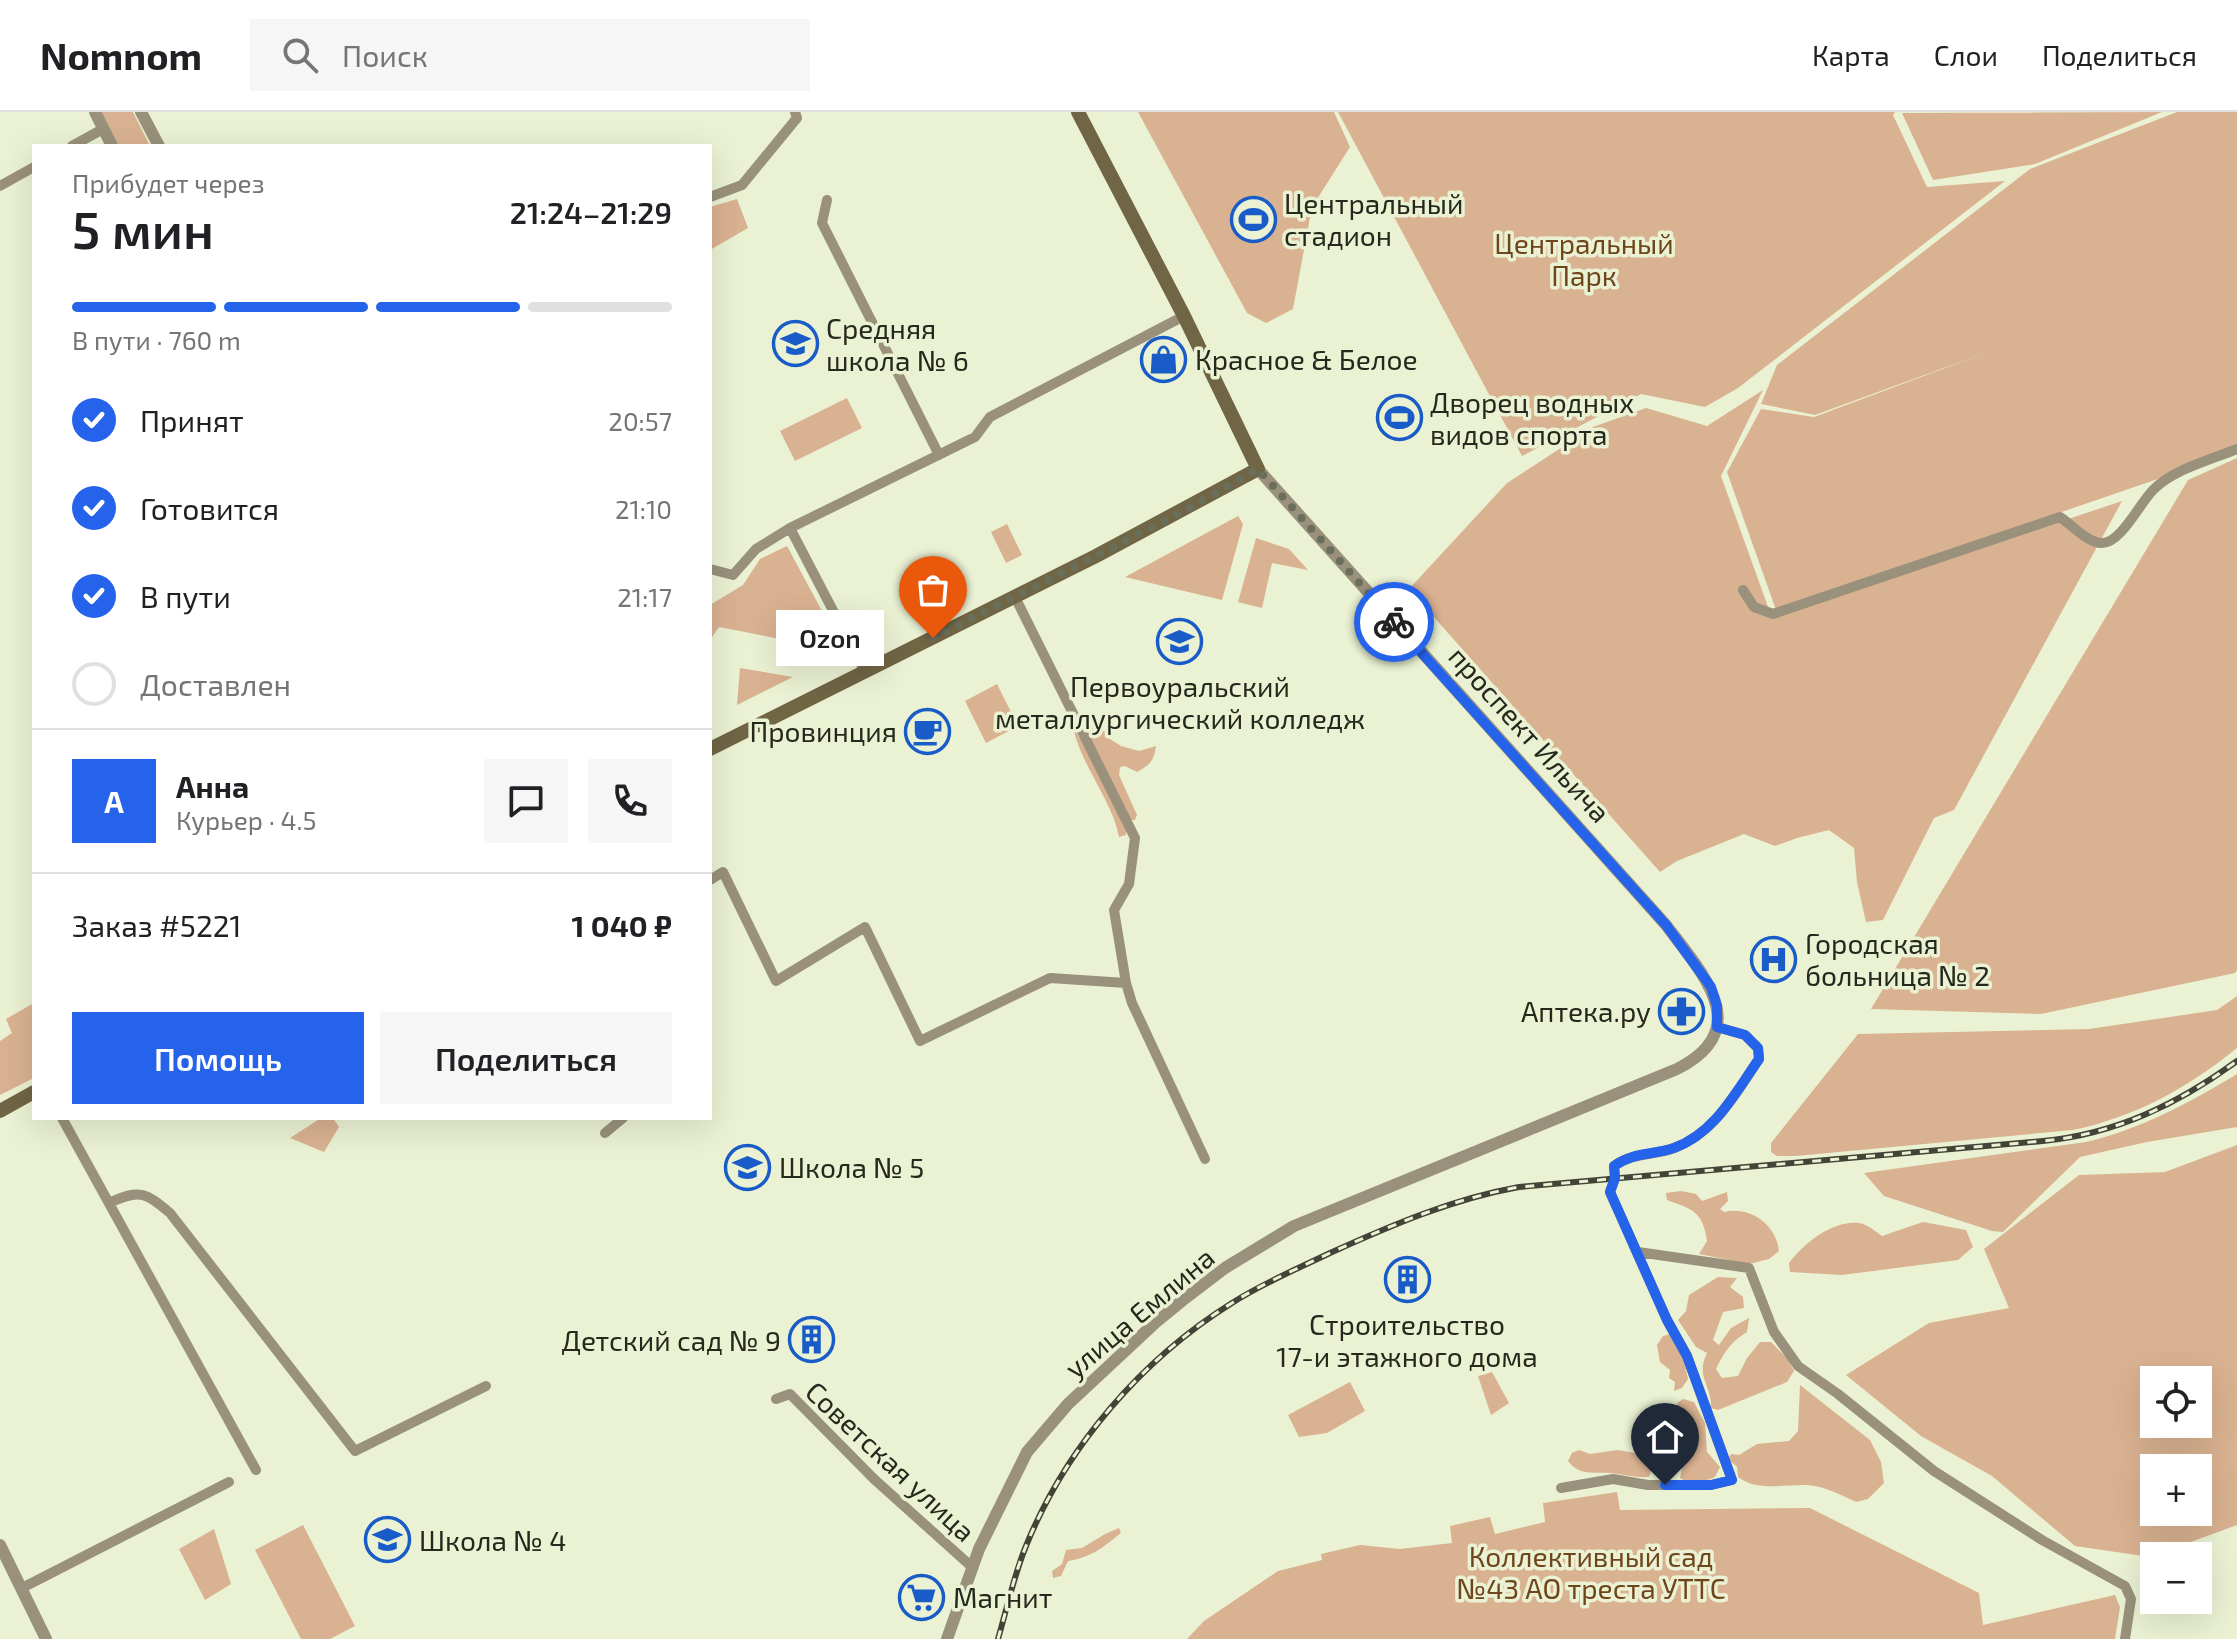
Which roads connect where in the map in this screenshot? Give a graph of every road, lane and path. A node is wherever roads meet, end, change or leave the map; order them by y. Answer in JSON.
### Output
{"nodes":[{"id":1,"x":95,"y":112,"type":"edge"},
{"id":2,"x":141,"y":112,"type":"edge"},
{"id":3,"x":795,"y":112,"type":"edge"},
{"id":4,"x":1078,"y":112,"type":"edge"},
{"id":5,"x":103,"y":129,"type":"junction"},
{"id":6,"x":76,"y":144,"type":"edge"},
{"id":7,"x":111,"y":144,"type":"edge"},
{"id":8,"x":158,"y":144,"type":"edge"},
{"id":9,"x":32,"y":168,"type":"edge"},
{"id":10,"x":0,"y":186,"type":"edge"},
{"id":11,"x":712,"y":196,"type":"edge"},
{"id":12,"x":827,"y":200,"type":"dead end"},
{"id":13,"x":1184,"y":316,"type":"junction"},
{"id":14,"x":2237,"y":449,"type":"edge"},
{"id":15,"x":939,"y":455,"type":"junction"},
{"id":16,"x":1258,"y":469,"type":"junction"},
{"id":17,"x":790,"y":528,"type":"junction"},
{"id":18,"x":712,"y":570,"type":"edge"},
{"id":19,"x":1743,"y":590,"type":"dead end"},
{"id":20,"x":1015,"y":597,"type":"junction"},
{"id":21,"x":865,"y":672,"type":"junction"},
{"id":22,"x":712,"y":748,"type":"edge"},
{"id":23,"x":712,"y":879,"type":"edge"},
{"id":24,"x":1126,"y":983,"type":"junction"},
{"id":25,"x":1717,"y":1027,"type":"junction"},
{"id":26,"x":32,"y":1093,"type":"edge"},
{"id":27,"x":0,"y":1111,"type":"edge"},
{"id":28,"x":63,"y":1120,"type":"edge"},
{"id":29,"x":621,"y":1120,"type":"edge"},
{"id":30,"x":605,"y":1133,"type":"dead end"},
{"id":31,"x":1205,"y":1159,"type":"dead end"},
{"id":32,"x":109,"y":1203,"type":"junction"},
{"id":33,"x":1638,"y":1252,"type":"junction"},
{"id":34,"x":486,"y":1386,"type":"dead end"},
{"id":35,"x":776,"y":1399,"type":"dead end"},
{"id":36,"x":256,"y":1470,"type":"dead end"},
{"id":37,"x":229,"y":1482,"type":"dead end"},
{"id":38,"x":1561,"y":1488,"type":"dead end"},
{"id":39,"x":0,"y":1545,"type":"edge"},
{"id":40,"x":972,"y":1567,"type":"junction"},
{"id":41,"x":22,"y":1588,"type":"junction"},
{"id":42,"x":46,"y":1639,"type":"edge"},
{"id":43,"x":947,"y":1639,"type":"edge"},
{"id":44,"x":2125,"y":1639,"type":"edge"}],
"edges":[{"from":1,"to":5,"type":"street"},
{"from":2,"to":8,"type":"street"},
{"from":3,"to":11,"type":"street"},
{"from":4,"to":13,"type":"main road","name":"проспект Ильича"},
{"from":5,"to":6,"type":"street"},
{"from":5,"to":7,"type":"street"},
{"from":9,"to":10,"type":"street"},
{"from":12,"to":15,"type":"street"},
{"from":13,"to":15,"type":"street"},
{"from":13,"to":16,"type":"main road","name":"проспект Ильича"},
{"from":14,"to":19,"type":"street"},
{"from":15,"to":17,"type":"street"},
{"from":16,"to":20,"type":"main road"},
{"from":16,"to":25,"type":"street","name":"проспект Ильича"},
{"from":17,"to":18,"type":"street"},
{"from":17,"to":21,"type":"street"},
{"from":20,"to":21,"type":"main road"},
{"from":20,"to":24,"type":"street"},
{"from":21,"to":22,"type":"main road"},
{"from":23,"to":24,"type":"street"},
{"from":24,"to":31,"type":"street"},
{"from":25,"to":33,"type":"street"},
{"from":25,"to":40,"type":"street","name":"улица Емлина"},
{"from":26,"to":27,"type":"main road"},
{"from":28,"to":32,"type":"street"},
{"from":29,"to":30,"type":"street"},
{"from":32,"to":34,"type":"street"},
{"from":32,"to":36,"type":"street"},
{"from":33,"to":38,"type":"street"},
{"from":33,"to":44,"type":"street"},
{"from":35,"to":40,"type":"street","name":"Советская улица"},
{"from":37,"to":41,"type":"street"},
{"from":39,"to":41,"type":"street"},
{"from":40,"to":43,"type":"street","name":"улица Емлина"},
{"from":41,"to":42,"type":"street"}]}
